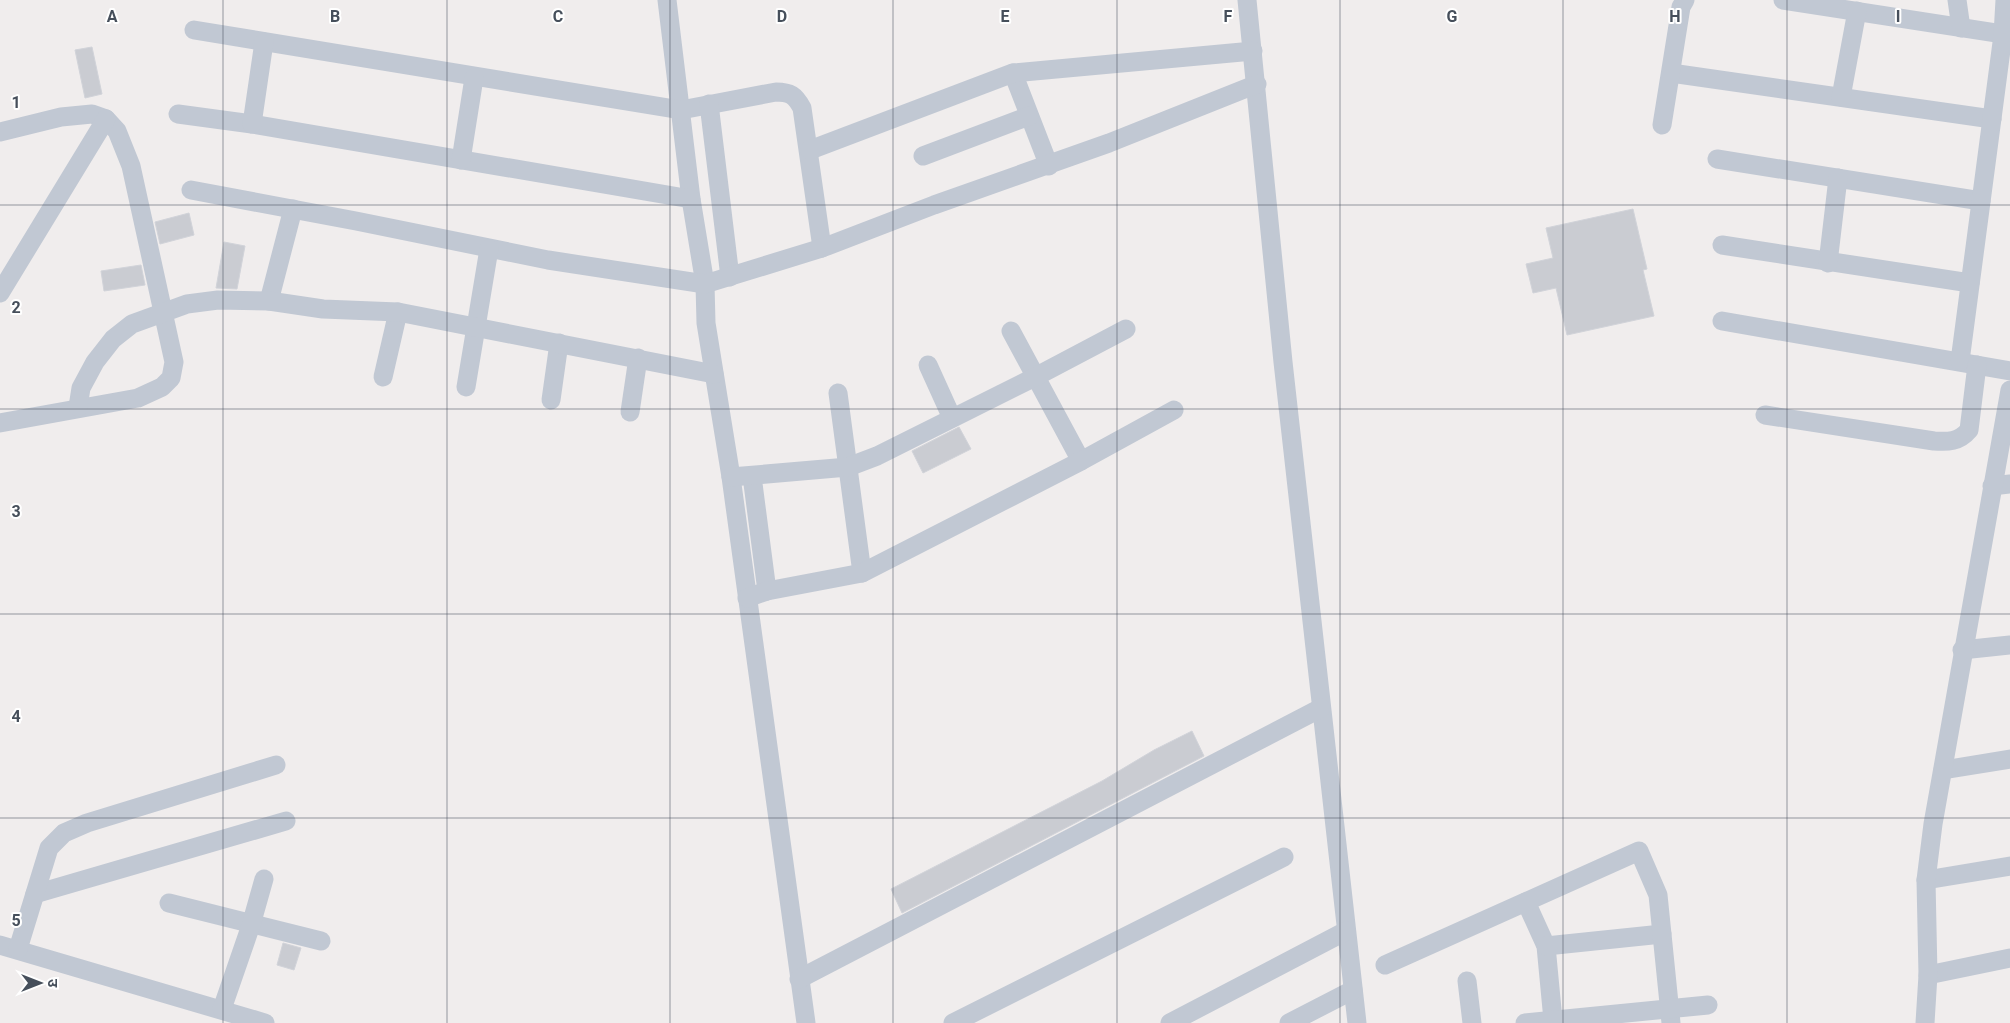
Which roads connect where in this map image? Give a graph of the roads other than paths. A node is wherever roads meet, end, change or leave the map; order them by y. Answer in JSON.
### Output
{"nodes":[{"id":1,"x":668,"y":0,"type":"edge"},
{"id":2,"x":1247,"y":0,"type":"edge"},
{"id":3,"x":1685,"y":0,"type":"edge"},
{"id":4,"x":1957,"y":0,"type":"edge"},
{"id":5,"x":2005,"y":0,"type":"edge"},
{"id":6,"x":1795,"y":1,"type":"edge"},
{"id":7,"x":1857,"y":12,"type":"junction"},
{"id":8,"x":1961,"y":28,"type":"junction"},
{"id":9,"x":194,"y":30,"type":"dead end"},
{"id":10,"x":2007,"y":35,"type":"edge"},
{"id":11,"x":264,"y":42,"type":"junction"},
{"id":12,"x":1253,"y":51,"type":"junction"},
{"id":13,"x":1012,"y":73,"type":"junction"},
{"id":14,"x":1671,"y":73,"type":"junction"},
{"id":15,"x":474,"y":78,"type":"junction"},
{"id":16,"x":1257,"y":84,"type":"junction"},
{"id":17,"x":1841,"y":97,"type":"junction"},
{"id":18,"x":710,"y":104,"type":"junction"},
{"id":19,"x":681,"y":110,"type":"junction"},
{"id":20,"x":178,"y":114,"type":"dead end"},
{"id":21,"x":1029,"y":116,"type":"junction"},
{"id":22,"x":106,"y":119,"type":"junction"},
{"id":23,"x":1992,"y":119,"type":"junction"},
{"id":24,"x":252,"y":124,"type":"junction"},
{"id":25,"x":1662,"y":125,"type":"dead end"},
{"id":26,"x":0,"y":132,"type":"edge"},
{"id":27,"x":810,"y":150,"type":"junction"},
{"id":28,"x":923,"y":156,"type":"dead end"},
{"id":29,"x":1717,"y":159,"type":"dead end"},
{"id":30,"x":461,"y":160,"type":"junction"},
{"id":31,"x":1049,"y":166,"type":"junction"},
{"id":32,"x":1838,"y":178,"type":"junction"},
{"id":33,"x":191,"y":190,"type":"dead end"},
{"id":34,"x":691,"y":199,"type":"junction"},
{"id":35,"x":1981,"y":201,"type":"junction"},
{"id":36,"x":292,"y":209,"type":"junction"},
{"id":37,"x":1722,"y":245,"type":"dead end"},
{"id":38,"x":822,"y":248,"type":"junction"},
{"id":39,"x":489,"y":249,"type":"junction"},
{"id":40,"x":1828,"y":263,"type":"junction"},
{"id":41,"x":730,"y":277,"type":"junction"},
{"id":42,"x":1970,"y":283,"type":"junction"},
{"id":43,"x":705,"y":284,"type":"junction"},
{"id":44,"x":0,"y":293,"type":"edge"},
{"id":45,"x":269,"y":302,"type":"junction"},
{"id":46,"x":162,"y":312,"type":"junction"},
{"id":47,"x":398,"y":312,"type":"junction"},
{"id":48,"x":1722,"y":321,"type":"dead end"},
{"id":49,"x":477,"y":327,"type":"junction"},
{"id":50,"x":1126,"y":329,"type":"dead end"},
{"id":51,"x":1011,"y":331,"type":"dead end"},
{"id":52,"x":559,"y":343,"type":"junction"},
{"id":53,"x":638,"y":358,"type":"junction"},
{"id":54,"x":1969,"y":363,"type":"junction"},
{"id":55,"x":928,"y":365,"type":"dead end"},
{"id":56,"x":2010,"y":371,"type":"edge"},
{"id":57,"x":714,"y":374,"type":"junction"},
{"id":58,"x":383,"y":377,"type":"dead end"},
{"id":59,"x":1035,"y":377,"type":"junction"},
{"id":60,"x":466,"y":387,"type":"dead end"},
{"id":61,"x":2010,"y":390,"type":"edge"},
{"id":62,"x":838,"y":393,"type":"dead end"},
{"id":63,"x":551,"y":400,"type":"dead end"},
{"id":64,"x":78,"y":407,"type":"junction"},
{"id":65,"x":1174,"y":410,"type":"dead end"},
{"id":66,"x":630,"y":412,"type":"dead end"},
{"id":67,"x":1765,"y":415,"type":"dead end"},
{"id":68,"x":952,"y":418,"type":"junction"},
{"id":69,"x":0,"y":423,"type":"edge"},
{"id":70,"x":1080,"y":461,"type":"junction"},
{"id":71,"x":848,"y":467,"type":"junction"},
{"id":72,"x":752,"y":476,"type":"junction"},
{"id":73,"x":731,"y":477,"type":"junction"},
{"id":74,"x":2001,"y":485,"type":"edge"},
{"id":75,"x":862,"y":573,"type":"junction"},
{"id":76,"x":767,"y":591,"type":"junction"},
{"id":77,"x":747,"y":598,"type":"junction"},
{"id":78,"x":2010,"y":645,"type":"edge"},
{"id":79,"x":1962,"y":650,"type":"junction"},
{"id":80,"x":1321,"y":708,"type":"junction"},
{"id":81,"x":2010,"y":759,"type":"edge"},
{"id":82,"x":276,"y":765,"type":"dead end"},
{"id":83,"x":1943,"y":770,"type":"junction"},
{"id":84,"x":286,"y":821,"type":"dead end"},
{"id":85,"x":1284,"y":858,"type":"dead end"},
{"id":86,"x":2010,"y":866,"type":"edge"},
{"id":87,"x":264,"y":879,"type":"dead end"},
{"id":88,"x":1926,"y":880,"type":"junction"},
{"id":89,"x":35,"y":894,"type":"junction"},
{"id":90,"x":1526,"y":902,"type":"junction"},
{"id":91,"x":169,"y":903,"type":"dead end"},
{"id":92,"x":252,"y":925,"type":"junction"},
{"id":93,"x":1346,"y":931,"type":"junction"},
{"id":94,"x":1662,"y":934,"type":"junction"},
{"id":95,"x":321,"y":941,"type":"dead end"},
{"id":96,"x":0,"y":945,"type":"edge"},
{"id":97,"x":1546,"y":946,"type":"junction"},
{"id":98,"x":18,"y":949,"type":"junction"},
{"id":99,"x":2010,"y":958,"type":"edge"},
{"id":100,"x":1385,"y":965,"type":"dead end"},
{"id":101,"x":1928,"y":975,"type":"junction"},
{"id":102,"x":799,"y":979,"type":"junction"},
{"id":103,"x":1467,"y":981,"type":"dead end"},
{"id":104,"x":1353,"y":990,"type":"junction"},
{"id":105,"x":1708,"y":1005,"type":"dead end"},
{"id":106,"x":222,"y":1010,"type":"junction"},
{"id":107,"x":1670,"y":1016,"type":"edge"},
{"id":108,"x":1553,"y":1020,"type":"junction"},
{"id":109,"x":265,"y":1023,"type":"edge"},
{"id":110,"x":806,"y":1023,"type":"edge"},
{"id":111,"x":953,"y":1023,"type":"edge"},
{"id":112,"x":1170,"y":1023,"type":"edge"},
{"id":113,"x":1289,"y":1023,"type":"edge"},
{"id":114,"x":1357,"y":1023,"type":"edge"},
{"id":115,"x":1472,"y":1023,"type":"edge"},
{"id":116,"x":1525,"y":1023,"type":"edge"},
{"id":117,"x":1926,"y":1023,"type":"edge"}],
"edges":[{"from":1,"to":19,"type":"street"},
{"from":2,"to":12,"type":"street"},
{"from":3,"to":14,"type":"street"},
{"from":4,"to":8,"type":"street"},
{"from":5,"to":10,"type":"street"},
{"from":6,"to":7,"type":"street"},
{"from":7,"to":8,"type":"street"},
{"from":7,"to":17,"type":"street"},
{"from":8,"to":10,"type":"street"},
{"from":9,"to":11,"type":"street"},
{"from":10,"to":23,"type":"street"},
{"from":11,"to":15,"type":"street"},
{"from":11,"to":24,"type":"street"},
{"from":12,"to":13,"type":"street"},
{"from":12,"to":16,"type":"street"},
{"from":13,"to":21,"type":"street"},
{"from":13,"to":27,"type":"street"},
{"from":14,"to":17,"type":"street"},
{"from":14,"to":25,"type":"street"},
{"from":15,"to":19,"type":"street"},
{"from":15,"to":30,"type":"street"},
{"from":16,"to":31,"type":"street"},
{"from":16,"to":80,"type":"street"},
{"from":17,"to":23,"type":"street"},
{"from":18,"to":19,"type":"street"},
{"from":18,"to":27,"type":"street"},
{"from":18,"to":41,"type":"street"},
{"from":19,"to":34,"type":"street"},
{"from":20,"to":24,"type":"street"},
{"from":21,"to":28,"type":"street"},
{"from":21,"to":31,"type":"street"},
{"from":22,"to":26,"type":"street"},
{"from":22,"to":44,"type":"street"},
{"from":22,"to":46,"type":"street"},
{"from":23,"to":35,"type":"street"},
{"from":24,"to":30,"type":"street"},
{"from":27,"to":38,"type":"street"},
{"from":29,"to":32,"type":"street"},
{"from":30,"to":34,"type":"street"},
{"from":31,"to":38,"type":"street"},
{"from":32,"to":35,"type":"street"},
{"from":32,"to":40,"type":"street"},
{"from":33,"to":36,"type":"street"},
{"from":34,"to":43,"type":"street"},
{"from":35,"to":42,"type":"street"},
{"from":36,"to":39,"type":"street"},
{"from":36,"to":45,"type":"street"},
{"from":37,"to":40,"type":"street"},
{"from":38,"to":41,"type":"street"},
{"from":39,"to":43,"type":"street"},
{"from":39,"to":49,"type":"street"},
{"from":40,"to":42,"type":"street"},
{"from":41,"to":43,"type":"street"},
{"from":42,"to":54,"type":"street"},
{"from":43,"to":57,"type":"street"},
{"from":45,"to":46,"type":"street"},
{"from":45,"to":47,"type":"street"},
{"from":46,"to":64,"type":"street"},
{"from":46,"to":64,"type":"street"},
{"from":47,"to":49,"type":"street"},
{"from":47,"to":58,"type":"street"},
{"from":48,"to":54,"type":"street"},
{"from":49,"to":52,"type":"street"},
{"from":49,"to":60,"type":"street"},
{"from":50,"to":59,"type":"street"},
{"from":51,"to":59,"type":"street"},
{"from":52,"to":53,"type":"street"},
{"from":52,"to":63,"type":"street"},
{"from":53,"to":57,"type":"street"},
{"from":53,"to":66,"type":"street"},
{"from":54,"to":56,"type":"street"},
{"from":54,"to":67,"type":"street"},
{"from":55,"to":68,"type":"street"},
{"from":57,"to":73,"type":"street"},
{"from":59,"to":68,"type":"street"},
{"from":59,"to":70,"type":"street"},
{"from":61,"to":74,"type":"street"},
{"from":62,"to":71,"type":"street"},
{"from":64,"to":69,"type":"street"},
{"from":65,"to":70,"type":"street"},
{"from":68,"to":71,"type":"street"},
{"from":70,"to":75,"type":"street"},
{"from":71,"to":72,"type":"street"},
{"from":71,"to":75,"type":"street"},
{"from":72,"to":73,"type":"street"},
{"from":72,"to":76,"type":"street"},
{"from":73,"to":77,"type":"street"},
{"from":74,"to":79,"type":"street"},
{"from":75,"to":76,"type":"street"},
{"from":76,"to":77,"type":"street"},
{"from":77,"to":102,"type":"street"},
{"from":78,"to":79,"type":"street"},
{"from":79,"to":83,"type":"street"},
{"from":80,"to":93,"type":"street"},
{"from":80,"to":102,"type":"street"},
{"from":81,"to":83,"type":"street"},
{"from":82,"to":89,"type":"street"},
{"from":83,"to":88,"type":"street"},
{"from":84,"to":89,"type":"street"},
{"from":85,"to":111,"type":"street"},
{"from":86,"to":88,"type":"street"},
{"from":87,"to":92,"type":"street"},
{"from":88,"to":101,"type":"street"},
{"from":89,"to":98,"type":"street"},
{"from":90,"to":94,"type":"street"},
{"from":90,"to":97,"type":"street"},
{"from":90,"to":100,"type":"street"},
{"from":91,"to":92,"type":"street"},
{"from":92,"to":95,"type":"street"},
{"from":92,"to":106,"type":"street"},
{"from":93,"to":104,"type":"street"},
{"from":93,"to":112,"type":"street"},
{"from":94,"to":97,"type":"street"},
{"from":94,"to":107,"type":"street"},
{"from":96,"to":98,"type":"street"},
{"from":97,"to":108,"type":"street"},
{"from":98,"to":106,"type":"street"},
{"from":99,"to":101,"type":"street"},
{"from":101,"to":117,"type":"street"},
{"from":102,"to":110,"type":"street"},
{"from":103,"to":115,"type":"street"},
{"from":104,"to":113,"type":"street"},
{"from":104,"to":114,"type":"street"},
{"from":105,"to":107,"type":"street"},
{"from":106,"to":109,"type":"street"},
{"from":107,"to":108,"type":"street"},
{"from":108,"to":116,"type":"street"}]}
